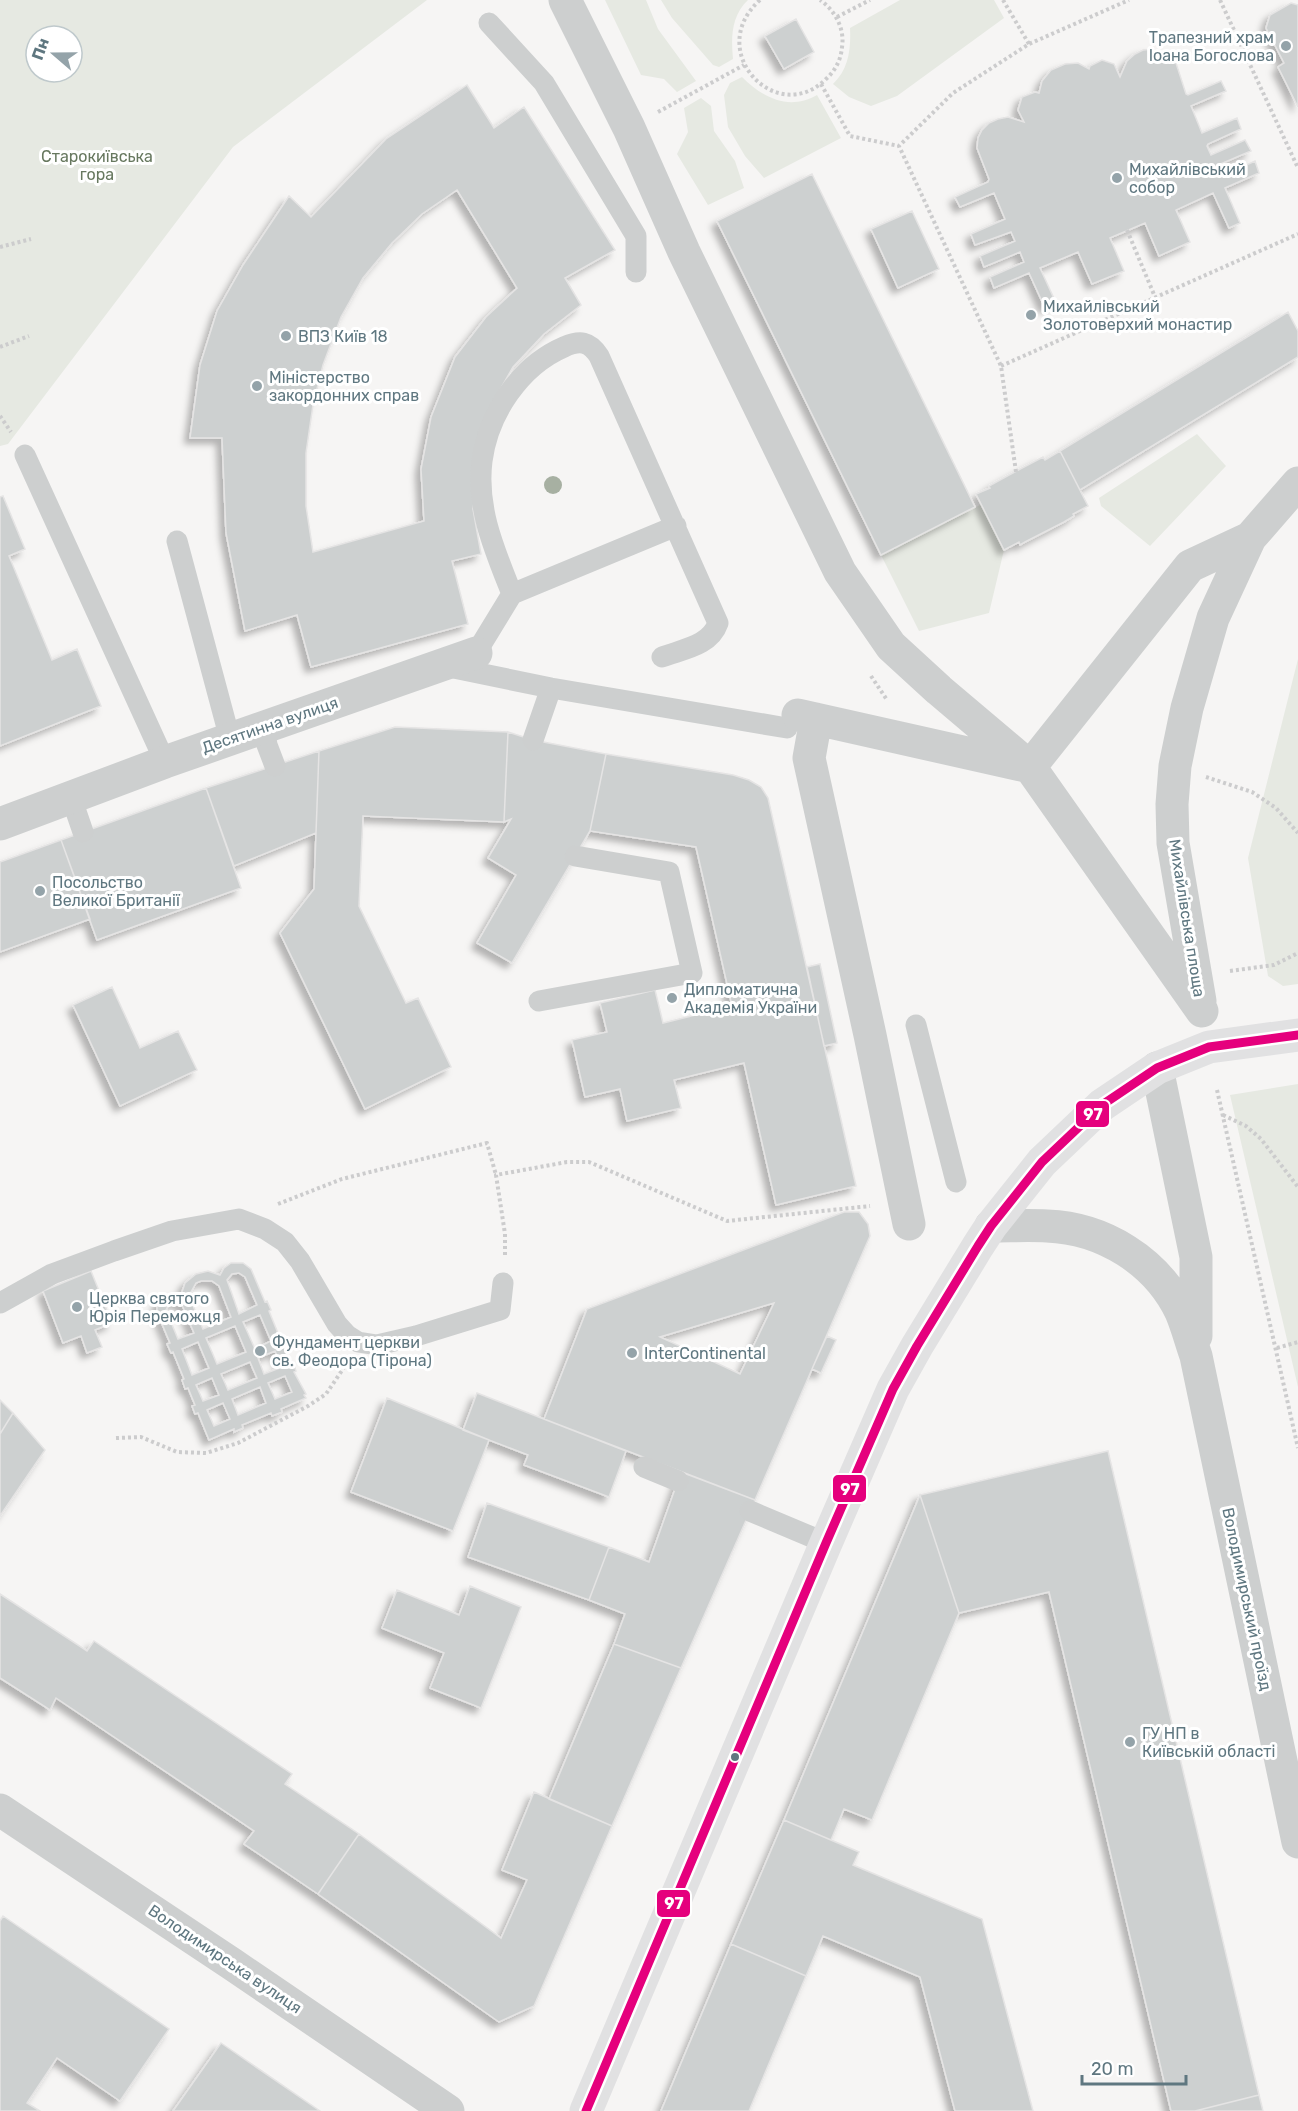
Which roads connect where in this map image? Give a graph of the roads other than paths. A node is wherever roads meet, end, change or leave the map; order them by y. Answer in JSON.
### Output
{"nodes":[{"id":1,"x":565,"y":0,"type":"edge"},
{"id":2,"x":489,"y":23,"type":"dead end"},
{"id":3,"x":636,"y":272,"type":"dead end"},
{"id":4,"x":25,"y":455,"type":"dead end"},
{"id":5,"x":1298,"y":483,"type":"edge"},
{"id":6,"x":676,"y":526,"type":"junction"},
{"id":7,"x":1250,"y":538,"type":"junction"},
{"id":8,"x":177,"y":542,"type":"dead end"},
{"id":9,"x":512,"y":594,"type":"junction"},
{"id":10,"x":476,"y":653,"type":"joint"},
{"id":11,"x":662,"y":657,"type":"dead end"},
{"id":12,"x":440,"y":665,"type":"junction"},
{"id":13,"x":551,"y":688,"type":"junction"},
{"id":14,"x":800,"y":721,"type":"junction"},
{"id":15,"x":264,"y":727,"type":"junction"},
{"id":16,"x":230,"y":739,"type":"junction"},
{"id":17,"x":533,"y":740,"type":"dead end"},
{"id":18,"x":165,"y":762,"type":"junction"},
{"id":19,"x":275,"y":766,"type":"dead end"},
{"id":20,"x":1030,"y":766,"type":"junction"},
{"id":21,"x":70,"y":797,"type":"junction"},
{"id":22,"x":0,"y":824,"type":"edge"},
{"id":23,"x":83,"y":832,"type":"dead end"},
{"id":24,"x":575,"y":856,"type":"dead end"},
{"id":25,"x":538,"y":1001,"type":"dead end"},
{"id":26,"x":916,"y":1025,"type":"dead end"},
{"id":27,"x":1298,"y":1035,"type":"edge"},
{"id":28,"x":1158,"y":1068,"type":"junction"},
{"id":29,"x":956,"y":1182,"type":"dead end"},
{"id":30,"x":909,"y":1224,"type":"road end"},
{"id":31,"x":991,"y":1226,"type":"junction"},
{"id":32,"x":503,"y":1283,"type":"road end"},
{"id":33,"x":0,"y":1303,"type":"edge"},
{"id":34,"x":1196,"y":1356,"type":"junction"},
{"id":35,"x":644,"y":1467,"type":"dead end"},
{"id":36,"x":678,"y":1481,"type":"dead end"},
{"id":37,"x":750,"y":1511,"type":"dead end"},
{"id":38,"x":826,"y":1543,"type":"junction"},
{"id":39,"x":1285,"y":1715,"type":"edge"},
{"id":40,"x":0,"y":1810,"type":"edge"},
{"id":41,"x":1298,"y":1842,"type":"edge"},
{"id":42,"x":448,"y":2111,"type":"edge"},
{"id":43,"x":586,"y":2111,"type":"edge"}],
"edges":[{"from":1,"to":20,"type":"street","name":"Михайлівська площа"},
{"from":2,"to":3,"type":"lane"},
{"from":4,"to":18,"type":"lane"},
{"from":5,"to":7,"type":"street"},
{"from":6,"to":9,"type":"lane"},
{"from":6,"to":9,"type":"lane"},
{"from":6,"to":11,"type":"lane"},
{"from":7,"to":20,"type":"street"},
{"from":7,"to":20,"type":"street","name":"Михайлівська площа"},
{"from":8,"to":16,"type":"lane"},
{"from":9,"to":10,"type":"lane","name":"Десятинна вулиця"},
{"from":10,"to":12,"type":"street","name":"Десятинна вулиця"},
{"from":12,"to":13,"type":"lane"},
{"from":12,"to":15,"type":"street","name":"Десятинна вулиця"},
{"from":13,"to":14,"type":"lane"},
{"from":13,"to":17,"type":"lane"},
{"from":14,"to":20,"type":"street"},
{"from":14,"to":30,"type":"street"},
{"from":15,"to":16,"type":"street","name":"Десятинна вулиця"},
{"from":15,"to":19,"type":"lane"},
{"from":16,"to":18,"type":"street","name":"Десятинна вулиця"},
{"from":18,"to":21,"type":"street","name":"Десятинна вулиця"},
{"from":21,"to":22,"type":"street","name":"Десятинна вулиця"},
{"from":21,"to":23,"type":"lane"},
{"from":24,"to":25,"type":"lane"},
{"from":26,"to":29,"type":"lane"},
{"from":27,"to":28,"type":"main road"},
{"from":28,"to":31,"type":"main road"},
{"from":28,"to":34,"type":"street","name":"Володимирський проїзд"},
{"from":31,"to":34,"type":"street","name":"Володимирський проїзд"},
{"from":31,"to":38,"type":"main road"},
{"from":32,"to":33,"type":"lane"},
{"from":34,"to":39,"type":"street","name":"Володимирський проїзд"},
{"from":35,"to":36,"type":"lane"},
{"from":37,"to":38,"type":"lane"},
{"from":38,"to":43,"type":"main road"},
{"from":39,"to":41,"type":"street","name":"Володимирський проїзд"},
{"from":40,"to":42,"type":"street","name":"Володимирська вулиця"}]}
